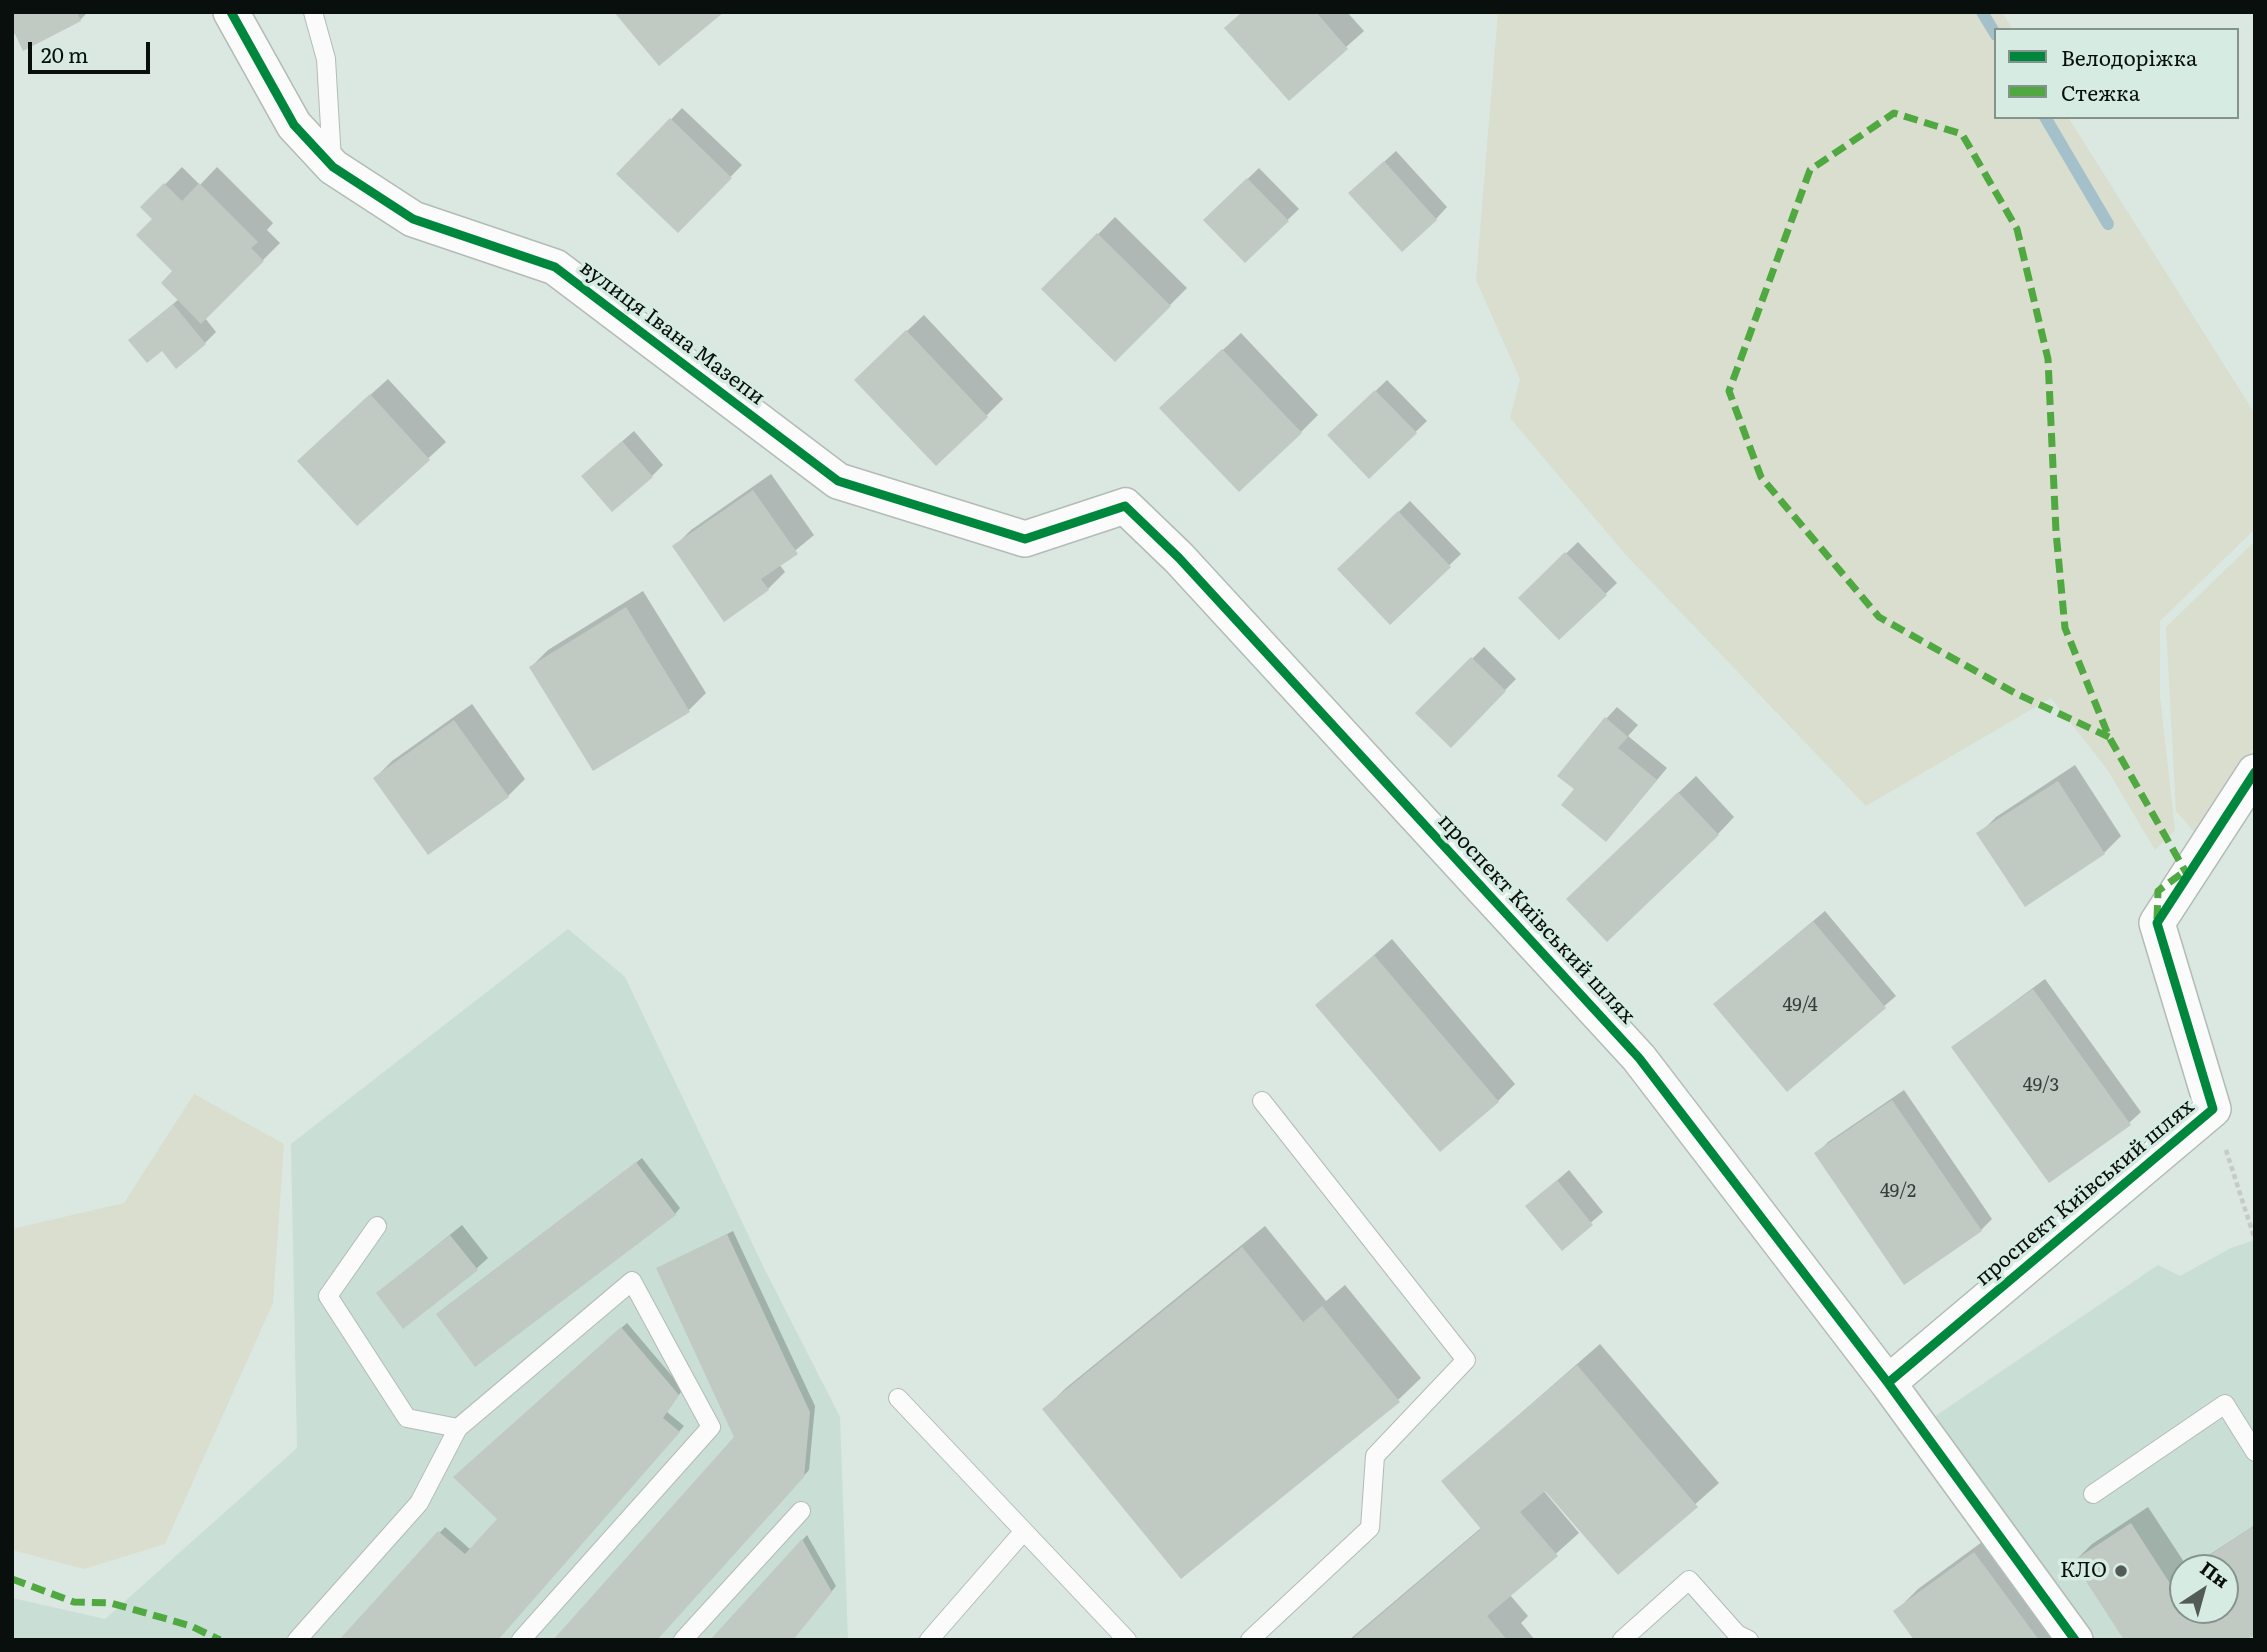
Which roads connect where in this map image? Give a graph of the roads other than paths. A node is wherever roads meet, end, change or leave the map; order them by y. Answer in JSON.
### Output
{"nodes":[{"id":1,"x":231,"y":12,"type":"edge"},
{"id":2,"x":313,"y":12,"type":"edge"},
{"id":3,"x":333,"y":167,"type":"junction"},
{"id":4,"x":1125,"y":506,"type":"joint"},
{"id":5,"x":2255,"y":772,"type":"edge"},
{"id":6,"x":1262,"y":1101,"type":"dead end"},
{"id":7,"x":377,"y":1226,"type":"dead end"},
{"id":8,"x":1888,"y":1383,"type":"junction"},
{"id":9,"x":898,"y":1398,"type":"dead end"},
{"id":10,"x":458,"y":1428,"type":"junction"},
{"id":11,"x":2255,"y":1452,"type":"edge"},
{"id":12,"x":2093,"y":1494,"type":"dead end"},
{"id":13,"x":801,"y":1511,"type":"dead end"},
{"id":14,"x":1024,"y":1531,"type":"junction"},
{"id":15,"x":297,"y":1640,"type":"edge"},
{"id":16,"x":521,"y":1640,"type":"edge"},
{"id":17,"x":683,"y":1640,"type":"edge"},
{"id":18,"x":929,"y":1640,"type":"edge"},
{"id":19,"x":1127,"y":1640,"type":"edge"},
{"id":20,"x":1250,"y":1640,"type":"edge"},
{"id":21,"x":1622,"y":1640,"type":"edge"},
{"id":22,"x":1749,"y":1640,"type":"edge"},
{"id":23,"x":2075,"y":1640,"type":"edge"}],
"edges":[{"from":1,"to":3,"type":"street","name":"вулиця Івана Мазепи"},
{"from":2,"to":3,"type":"lane"},
{"from":3,"to":4,"type":"street","name":"вулиця Івана Мазепи"},
{"from":4,"to":8,"type":"street","name":"проспект Київський шлях"},
{"from":5,"to":8,"type":"street","name":"проспект Київський шлях"},
{"from":6,"to":20,"type":"lane"},
{"from":7,"to":10,"type":"lane"},
{"from":8,"to":23,"type":"street","name":"проспект Київський шлях"},
{"from":9,"to":14,"type":"lane"},
{"from":10,"to":15,"type":"lane"},
{"from":10,"to":16,"type":"lane"},
{"from":11,"to":12,"type":"lane"},
{"from":13,"to":17,"type":"lane"},
{"from":14,"to":18,"type":"lane"},
{"from":14,"to":19,"type":"lane"},
{"from":21,"to":22,"type":"lane"}]}
